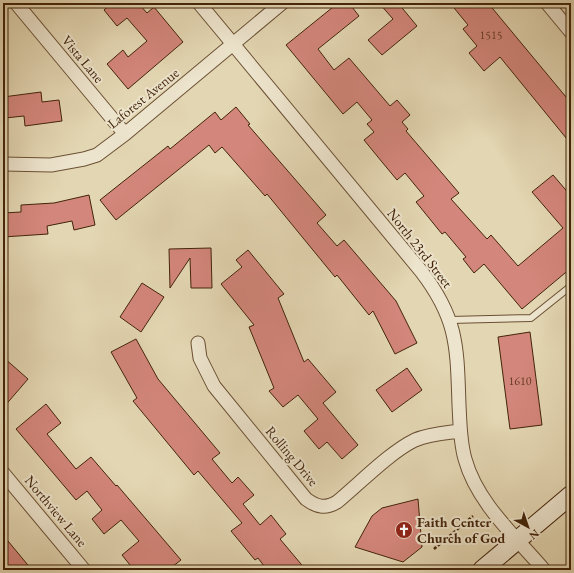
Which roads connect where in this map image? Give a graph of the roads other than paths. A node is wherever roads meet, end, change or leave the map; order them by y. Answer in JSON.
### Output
{"nodes":[{"id":1,"x":16,"y":3,"type":"edge"},
{"id":2,"x":199,"y":3,"type":"edge"},
{"id":3,"x":282,"y":3,"type":"edge"},
{"id":4,"x":547,"y":3,"type":"edge"},
{"id":5,"x":571,"y":32,"type":"edge"},
{"id":6,"x":233,"y":44,"type":"junction"},
{"id":7,"x":125,"y":134,"type":"junction"},
{"id":8,"x":3,"y":164,"type":"edge"},
{"id":9,"x":571,"y":286,"type":"edge"},
{"id":10,"x":450,"y":320,"type":"junction"},
{"id":11,"x":198,"y":343,"type":"dead end"},
{"id":12,"x":460,"y":431,"type":"junction"},
{"id":13,"x":3,"y":473,"type":"edge"},
{"id":14,"x":571,"y":495,"type":"edge"},
{"id":15,"x":518,"y":539,"type":"junction"},
{"id":16,"x":84,"y":570,"type":"edge"},
{"id":17,"x":482,"y":570,"type":"edge"},
{"id":18,"x":544,"y":570,"type":"edge"}],
"edges":[{"from":1,"to":7,"type":"street","name":"Vista Lane"},
{"from":2,"to":6,"type":"street","name":"North 23rd Street"},
{"from":3,"to":6,"type":"street","name":"Laforest Avenue"},
{"from":4,"to":5,"type":"street"},
{"from":6,"to":7,"type":"street","name":"Laforest Avenue"},
{"from":6,"to":10,"type":"street","name":"North 23rd Street"},
{"from":7,"to":8,"type":"street","name":"Laforest Avenue"},
{"from":9,"to":10,"type":"lane"},
{"from":10,"to":12,"type":"street","name":"North 23rd Street"},
{"from":11,"to":12,"type":"street","name":"Rolling Drive"},
{"from":12,"to":15,"type":"street","name":"North 23rd Street"},
{"from":13,"to":16,"type":"street","name":"Northview Lane"},
{"from":14,"to":15,"type":"street"},
{"from":15,"to":17,"type":"street"},
{"from":15,"to":18,"type":"street","name":"North 23rd Street"}]}
